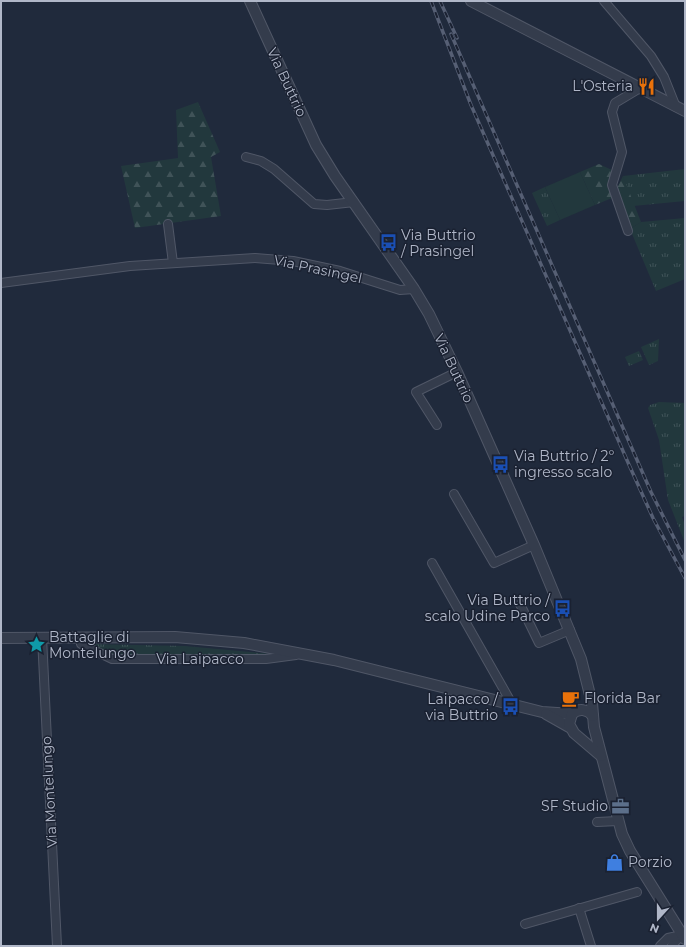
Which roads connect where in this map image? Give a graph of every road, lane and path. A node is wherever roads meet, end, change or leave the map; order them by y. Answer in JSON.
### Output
{"nodes":[{"id":1,"x":250,"y":1,"type":"edge"},
{"id":2,"x":472,"y":1,"type":"edge"},
{"id":3,"x":604,"y":1,"type":"edge"},
{"id":4,"x":640,"y":88,"type":"junction"},
{"id":5,"x":681,"y":109,"type":"edge"},
{"id":6,"x":246,"y":157,"type":"dead end"},
{"id":7,"x":354,"y":202,"type":"junction"},
{"id":8,"x":168,"y":224,"type":"dead end"},
{"id":9,"x":628,"y":231,"type":"dead end"},
{"id":10,"x":173,"y":263,"type":"junction"},
{"id":11,"x":1,"y":283,"type":"edge"},
{"id":12,"x":414,"y":289,"type":"junction"},
{"id":13,"x":457,"y":372,"type":"junction"},
{"id":14,"x":437,"y":425,"type":"dead end"},
{"id":15,"x":454,"y":494,"type":"dead end"},
{"id":16,"x":534,"y":545,"type":"junction"},
{"id":17,"x":432,"y":563,"type":"dead end"},
{"id":18,"x":519,"y":602,"type":"dead end"},
{"id":19,"x":570,"y":630,"type":"junction"},
{"id":20,"x":42,"y":637,"type":"junction"},
{"id":21,"x":80,"y":637,"type":"junction"},
{"id":22,"x":1,"y":638,"type":"edge"},
{"id":23,"x":305,"y":654,"type":"junction"},
{"id":24,"x":590,"y":695,"type":"junction"},
{"id":25,"x":512,"y":704,"type":"junction"},
{"id":26,"x":582,"y":710,"type":"junction"},
{"id":27,"x":542,"y":712,"type":"junction"},
{"id":28,"x":572,"y":714,"type":"junction"},
{"id":29,"x":593,"y":716,"type":"junction"},
{"id":30,"x":569,"y":726,"type":"junction"},
{"id":31,"x":594,"y":727,"type":"junction"},
{"id":32,"x":577,"y":734,"type":"junction"},
{"id":33,"x":603,"y":758,"type":"junction"},
{"id":34,"x":618,"y":821,"type":"junction"},
{"id":35,"x":597,"y":822,"type":"dead end"},
{"id":36,"x":637,"y":892,"type":"dead end"},
{"id":37,"x":580,"y":908,"type":"junction"},
{"id":38,"x":673,"y":920,"type":"junction"},
{"id":39,"x":525,"y":924,"type":"dead end"},
{"id":40,"x":684,"y":937,"type":"edge"},
{"id":41,"x":669,"y":943,"type":"edge"},
{"id":42,"x":57,"y":946,"type":"edge"},
{"id":43,"x":591,"y":946,"type":"edge"},
{"id":44,"x":660,"y":946,"type":"edge"},
{"id":45,"x":678,"y":946,"type":"edge"}],
"edges":[{"from":1,"to":7,"type":"street","name":"Via Buttrio"},
{"from":2,"to":4,"type":"street"},
{"from":3,"to":5,"type":"street"},
{"from":4,"to":5,"type":"street"},
{"from":4,"to":9,"type":"street"},
{"from":6,"to":7,"type":"street"},
{"from":7,"to":12,"type":"street","name":"Via Buttrio"},
{"from":8,"to":10,"type":"street"},
{"from":10,"to":11,"type":"street","name":"Via Prasingel"},
{"from":10,"to":12,"type":"street","name":"Via Prasingel"},
{"from":12,"to":13,"type":"street","name":"Via Buttrio"},
{"from":13,"to":14,"type":"street"},
{"from":13,"to":16,"type":"street","name":"Via Buttrio"},
{"from":15,"to":16,"type":"street"},
{"from":16,"to":19,"type":"street","name":"Via Buttrio"},
{"from":17,"to":25,"type":"street"},
{"from":18,"to":19,"type":"street"},
{"from":19,"to":24,"type":"street","name":"Via Buttrio"},
{"from":20,"to":21,"type":"street","name":"Via Laipacco"},
{"from":20,"to":22,"type":"street","name":"Via Laipacco"},
{"from":20,"to":42,"type":"street","name":"Via Montelungo"},
{"from":21,"to":23,"type":"street","name":"Via Laipacco"},
{"from":21,"to":23,"type":"street","name":"Via Laipacco"},
{"from":23,"to":25,"type":"street","name":"Via Laipacco"},
{"from":24,"to":26,"type":"street"},
{"from":24,"to":29,"type":"street","name":"Via Buttrio"},
{"from":25,"to":27,"type":"street","name":"Via Laipacco"},
{"from":26,"to":28,"type":"street"},
{"from":26,"to":29,"type":"street"},
{"from":27,"to":28,"type":"street","name":"Via Laipacco"},
{"from":27,"to":30,"type":"street","name":"Via Laipacco"},
{"from":28,"to":30,"type":"street"},
{"from":29,"to":31,"type":"street","name":"Via Buttrio"},
{"from":30,"to":32,"type":"street"},
{"from":31,"to":32,"type":"street"},
{"from":31,"to":33,"type":"street","name":"Via Buttrio"},
{"from":32,"to":33,"type":"street"},
{"from":33,"to":34,"type":"street","name":"Via Buttrio"},
{"from":34,"to":35,"type":"street"},
{"from":34,"to":38,"type":"street","name":"Via Buttrio"},
{"from":36,"to":37,"type":"street"},
{"from":37,"to":39,"type":"street"},
{"from":37,"to":43,"type":"street"},
{"from":38,"to":40,"type":"street","name":"Via Buttrio"},
{"from":38,"to":41,"type":"street"},
{"from":40,"to":41,"type":"street"},
{"from":41,"to":44,"type":"street"},
{"from":41,"to":45,"type":"street"}]}
